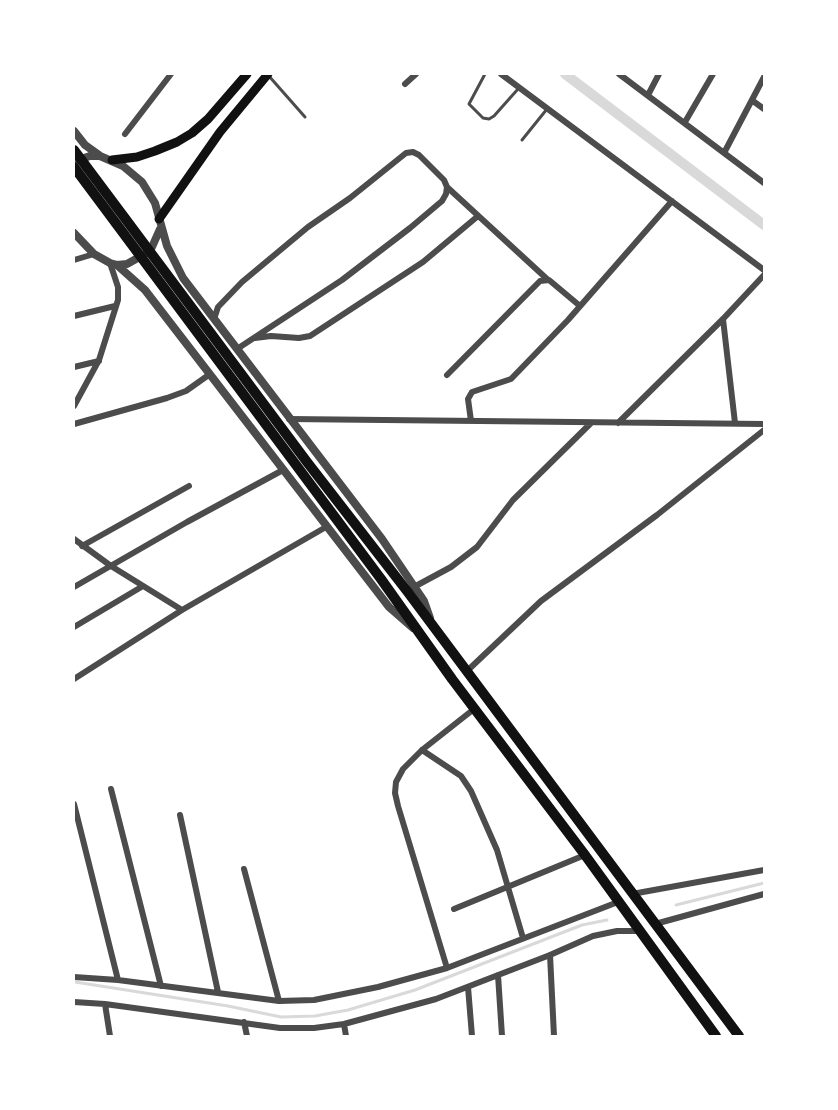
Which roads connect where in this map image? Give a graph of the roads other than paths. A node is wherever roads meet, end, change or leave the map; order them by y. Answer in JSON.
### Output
{"nodes":[{"id":1,"x":171,"y":74,"type":"edge"},
{"id":2,"x":247,"y":74,"type":"edge"},
{"id":3,"x":268,"y":74,"type":"edge"},
{"id":4,"x":416,"y":74,"type":"edge"},
{"id":5,"x":485,"y":74,"type":"edge"},
{"id":6,"x":501,"y":74,"type":"edge"},
{"id":7,"x":619,"y":74,"type":"edge"},
{"id":8,"x":659,"y":74,"type":"edge"},
{"id":9,"x":713,"y":74,"type":"edge"},
{"id":10,"x":765,"y":77,"type":"edge"},
{"id":11,"x":405,"y":84,"type":"dead end"},
{"id":12,"x":519,"y":88,"type":"junction"},
{"id":13,"x":648,"y":95,"type":"junction"},
{"id":14,"x":753,"y":100,"type":"junction"},
{"id":15,"x":548,"y":108,"type":"junction"},
{"id":16,"x":765,"y":109,"type":"edge"},
{"id":17,"x":305,"y":117,"type":"dead end"},
{"id":18,"x":685,"y":122,"type":"junction"},
{"id":19,"x":74,"y":131,"type":"edge"},
{"id":20,"x":125,"y":134,"type":"dead end"},
{"id":21,"x":522,"y":140,"type":"dead end"},
{"id":22,"x":74,"y":150,"type":"edge"},
{"id":23,"x":724,"y":153,"type":"junction"},
{"id":24,"x":100,"y":156,"type":"junction"},
{"id":25,"x":112,"y":160,"type":"junction"},
{"id":26,"x":74,"y":165,"type":"edge"},
{"id":27,"x":765,"y":183,"type":"edge"},
{"id":28,"x":447,"y":187,"type":"junction"},
{"id":29,"x":672,"y":201,"type":"junction"},
{"id":30,"x":478,"y":216,"type":"junction"},
{"id":31,"x":160,"y":223,"type":"junction"},
{"id":32,"x":74,"y":233,"type":"edge"},
{"id":33,"x":94,"y":254,"type":"junction"},
{"id":34,"x":74,"y":260,"type":"edge"},
{"id":35,"x":114,"y":264,"type":"junction"},
{"id":36,"x":765,"y":270,"type":"edge"},
{"id":37,"x":765,"y":275,"type":"edge"},
{"id":38,"x":547,"y":279,"type":"junction"},
{"id":39,"x":115,"y":306,"type":"junction"},
{"id":40,"x":580,"y":306,"type":"junction"},
{"id":41,"x":74,"y":316,"type":"edge"},
{"id":42,"x":214,"y":319,"type":"junction"},
{"id":43,"x":723,"y":319,"type":"junction"},
{"id":44,"x":255,"y":338,"type":"junction"},
{"id":45,"x":237,"y":349,"type":"junction"},
{"id":46,"x":99,"y":360,"type":"junction"},
{"id":47,"x":74,"y":367,"type":"edge"},
{"id":48,"x":210,"y":374,"type":"junction"},
{"id":49,"x":447,"y":375,"type":"dead end"},
{"id":50,"x":74,"y":406,"type":"edge"},
{"id":51,"x":289,"y":419,"type":"junction"},
{"id":52,"x":471,"y":421,"type":"junction"},
{"id":53,"x":591,"y":423,"type":"junction"},
{"id":54,"x":735,"y":423,"type":"junction"},
{"id":55,"x":74,"y":424,"type":"edge"},
{"id":56,"x":617,"y":424,"type":"junction"},
{"id":57,"x":765,"y":424,"type":"edge"},
{"id":58,"x":765,"y":430,"type":"edge"},
{"id":59,"x":283,"y":470,"type":"junction"},
{"id":60,"x":189,"y":486,"type":"dead end"},
{"id":61,"x":326,"y":527,"type":"junction"},
{"id":62,"x":76,"y":543,"type":"edge"},
{"id":63,"x":111,"y":566,"type":"junction"},
{"id":64,"x":143,"y":586,"type":"junction"},
{"id":65,"x":74,"y":587,"type":"edge"},
{"id":66,"x":411,"y":589,"type":"junction"},
{"id":67,"x":182,"y":610,"type":"junction"},
{"id":68,"x":74,"y":627,"type":"edge"},
{"id":69,"x":419,"y":632,"type":"junction"},
{"id":70,"x":467,"y":671,"type":"junction"},
{"id":71,"x":74,"y":679,"type":"edge"},
{"id":72,"x":474,"y":709,"type":"junction"},
{"id":73,"x":422,"y":750,"type":"junction"},
{"id":74,"x":111,"y":789,"type":"dead end"},
{"id":75,"x":74,"y":804,"type":"edge"},
{"id":76,"x":180,"y":815,"type":"dead end"},
{"id":77,"x":585,"y":855,"type":"junction"},
{"id":78,"x":244,"y":869,"type":"dead end"},
{"id":79,"x":765,"y":870,"type":"edge"},
{"id":80,"x":508,"y":887,"type":"junction"},
{"id":81,"x":632,"y":894,"type":"junction"},
{"id":82,"x":765,"y":894,"type":"edge"},
{"id":83,"x":618,"y":902,"type":"junction"},
{"id":84,"x":453,"y":909,"type":"dead end"},
{"id":85,"x":655,"y":924,"type":"junction"},
{"id":86,"x":639,"y":931,"type":"junction"},
{"id":87,"x":523,"y":938,"type":"junction"},
{"id":88,"x":550,"y":955,"type":"junction"},
{"id":89,"x":447,"y":968,"type":"junction"},
{"id":90,"x":498,"y":975,"type":"junction"},
{"id":91,"x":74,"y":977,"type":"edge"},
{"id":92,"x":118,"y":980,"type":"junction"},
{"id":93,"x":161,"y":986,"type":"junction"},
{"id":94,"x":468,"y":987,"type":"junction"},
{"id":95,"x":218,"y":992,"type":"junction"},
{"id":96,"x":279,"y":1001,"type":"junction"},
{"id":97,"x":74,"y":1002,"type":"edge"},
{"id":98,"x":105,"y":1004,"type":"junction"},
{"id":99,"x":244,"y":1022,"type":"junction"},
{"id":100,"x":344,"y":1024,"type":"junction"},
{"id":101,"x":110,"y":1036,"type":"edge"},
{"id":102,"x":247,"y":1036,"type":"edge"},
{"id":103,"x":346,"y":1036,"type":"edge"},
{"id":104,"x":472,"y":1036,"type":"edge"},
{"id":105,"x":502,"y":1036,"type":"edge"},
{"id":106,"x":554,"y":1036,"type":"edge"},
{"id":107,"x":716,"y":1036,"type":"edge"},
{"id":108,"x":739,"y":1036,"type":"edge"}],
"edges":[{"from":1,"to":20,"type":"street"},
{"from":2,"to":25,"type":"main road"},
{"from":3,"to":17,"type":"lane"},
{"from":3,"to":31,"type":"main road"},
{"from":4,"to":11,"type":"street"},
{"from":5,"to":12,"type":"lane"},
{"from":6,"to":12,"type":"street"},
{"from":7,"to":13,"type":"street"},
{"from":8,"to":13,"type":"street"},
{"from":9,"to":18,"type":"street"},
{"from":10,"to":14,"type":"street"},
{"from":12,"to":15,"type":"street"},
{"from":13,"to":18,"type":"street"},
{"from":14,"to":16,"type":"street"},
{"from":14,"to":23,"type":"street"},
{"from":15,"to":21,"type":"lane"},
{"from":15,"to":29,"type":"street"},
{"from":18,"to":23,"type":"street"},
{"from":19,"to":24,"type":"street"},
{"from":22,"to":66,"type":"highway"},
{"from":23,"to":27,"type":"street"},
{"from":24,"to":25,"type":"street"},
{"from":24,"to":26,"type":"street"},
{"from":25,"to":31,"type":"street"},
{"from":26,"to":69,"type":"highway"},
{"from":28,"to":30,"type":"street"},
{"from":28,"to":42,"type":"street"},
{"from":28,"to":44,"type":"street"},
{"from":29,"to":36,"type":"street"},
{"from":29,"to":40,"type":"street"},
{"from":30,"to":38,"type":"street"},
{"from":30,"to":44,"type":"street"},
{"from":31,"to":35,"type":"street"},
{"from":31,"to":42,"type":"street"},
{"from":32,"to":33,"type":"street"},
{"from":33,"to":34,"type":"street"},
{"from":33,"to":35,"type":"street"},
{"from":35,"to":39,"type":"street"},
{"from":35,"to":48,"type":"street"},
{"from":37,"to":43,"type":"street"},
{"from":38,"to":40,"type":"street"},
{"from":38,"to":49,"type":"street"},
{"from":39,"to":41,"type":"street"},
{"from":39,"to":46,"type":"street"},
{"from":40,"to":52,"type":"street"},
{"from":42,"to":45,"type":"street"},
{"from":43,"to":54,"type":"street"},
{"from":43,"to":56,"type":"street"},
{"from":44,"to":45,"type":"street"},
{"from":45,"to":51,"type":"street"},
{"from":46,"to":47,"type":"street"},
{"from":46,"to":50,"type":"street"},
{"from":48,"to":55,"type":"street"},
{"from":48,"to":59,"type":"street"},
{"from":51,"to":52,"type":"street"},
{"from":51,"to":66,"type":"street"},
{"from":52,"to":53,"type":"street"},
{"from":53,"to":56,"type":"street"},
{"from":53,"to":66,"type":"street"},
{"from":54,"to":56,"type":"street"},
{"from":54,"to":57,"type":"street"},
{"from":58,"to":70,"type":"street"},
{"from":59,"to":61,"type":"street"},
{"from":59,"to":63,"type":"street"},
{"from":60,"to":62,"type":"street"},
{"from":61,"to":67,"type":"street"},
{"from":61,"to":69,"type":"street"},
{"from":62,"to":63,"type":"street"},
{"from":63,"to":64,"type":"street"},
{"from":63,"to":65,"type":"street"},
{"from":64,"to":67,"type":"street"},
{"from":64,"to":68,"type":"street"},
{"from":66,"to":70,"type":"highway"},
{"from":67,"to":71,"type":"street"},
{"from":69,"to":72,"type":"highway"},
{"from":70,"to":81,"type":"highway"},
{"from":72,"to":73,"type":"street"},
{"from":72,"to":77,"type":"highway"},
{"from":73,"to":80,"type":"street"},
{"from":73,"to":89,"type":"street"},
{"from":74,"to":93,"type":"street"},
{"from":75,"to":92,"type":"street"},
{"from":76,"to":95,"type":"street"},
{"from":77,"to":80,"type":"street"},
{"from":77,"to":83,"type":"highway"},
{"from":78,"to":96,"type":"street"},
{"from":79,"to":81,"type":"street"},
{"from":80,"to":84,"type":"street"},
{"from":80,"to":87,"type":"street"},
{"from":81,"to":85,"type":"highway"},
{"from":82,"to":85,"type":"street"},
{"from":83,"to":86,"type":"highway"},
{"from":83,"to":87,"type":"street"},
{"from":85,"to":108,"type":"highway"},
{"from":86,"to":88,"type":"street"},
{"from":86,"to":107,"type":"highway"},
{"from":87,"to":89,"type":"street"},
{"from":88,"to":90,"type":"street"},
{"from":88,"to":106,"type":"street"},
{"from":89,"to":96,"type":"street"},
{"from":90,"to":94,"type":"street"},
{"from":90,"to":105,"type":"street"},
{"from":91,"to":92,"type":"street"},
{"from":92,"to":93,"type":"street"},
{"from":93,"to":95,"type":"street"},
{"from":94,"to":100,"type":"street"},
{"from":94,"to":104,"type":"street"},
{"from":95,"to":96,"type":"street"},
{"from":97,"to":98,"type":"street"},
{"from":98,"to":99,"type":"street"},
{"from":98,"to":101,"type":"street"},
{"from":99,"to":100,"type":"street"},
{"from":99,"to":102,"type":"street"},
{"from":100,"to":103,"type":"street"}]}
